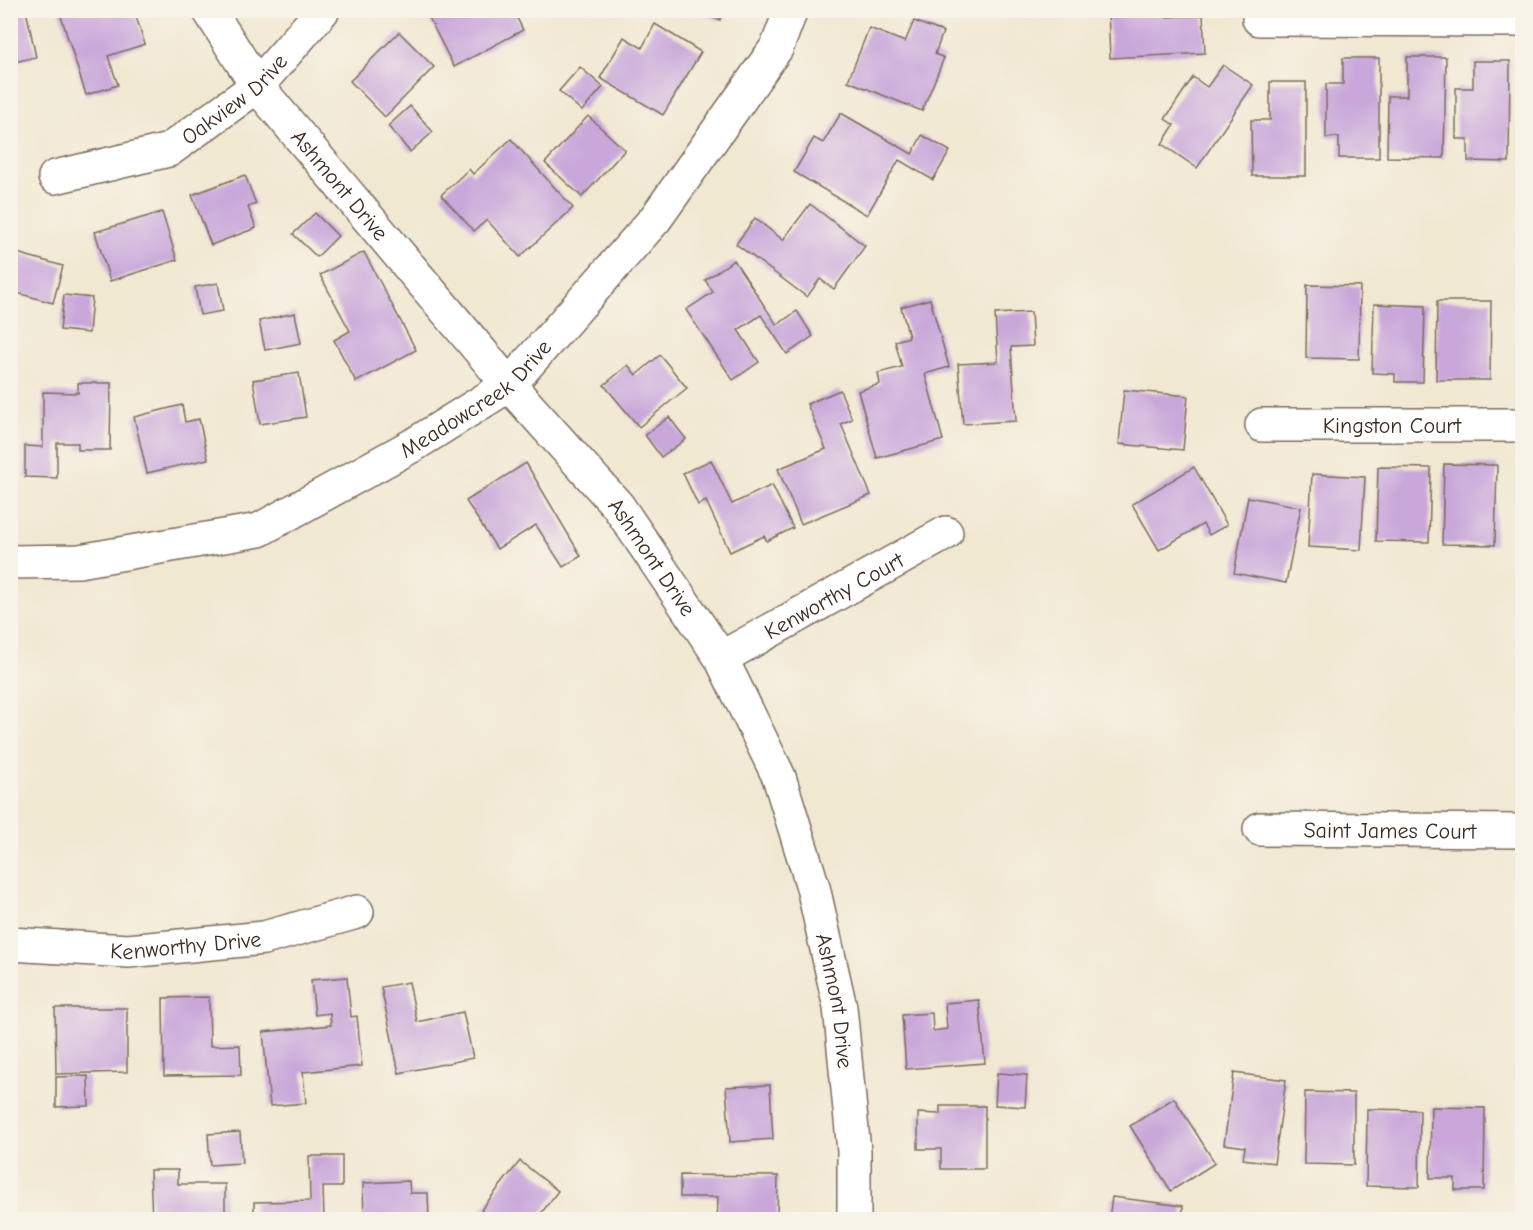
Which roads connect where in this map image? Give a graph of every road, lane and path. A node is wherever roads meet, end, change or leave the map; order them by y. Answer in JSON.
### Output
{"nodes":[{"id":1,"x":209,"y":10,"type":"edge"},
{"id":2,"x":323,"y":10,"type":"edge"},
{"id":3,"x":791,"y":10,"type":"edge"},
{"id":4,"x":1259,"y":19,"type":"dead end"},
{"id":5,"x":1522,"y":20,"type":"edge"},
{"id":6,"x":257,"y":86,"type":"junction"},
{"id":7,"x":55,"y":177,"type":"dead end"},
{"id":8,"x":509,"y":385,"type":"junction"},
{"id":9,"x":1262,"y":425,"type":"dead end"},
{"id":10,"x":1522,"y":425,"type":"edge"},
{"id":11,"x":946,"y":533,"type":"dead end"},
{"id":12,"x":10,"y":562,"type":"edge"},
{"id":13,"x":721,"y":658,"type":"junction"},
{"id":14,"x":1260,"y":829,"type":"dead end"},
{"id":15,"x":1522,"y":831,"type":"edge"},
{"id":16,"x":357,"y":912,"type":"dead end"},
{"id":17,"x":10,"y":944,"type":"edge"},
{"id":18,"x":854,"y":1220,"type":"edge"}],
"edges":[{"from":1,"to":6,"type":"street","name":"Ashmont Drive"},
{"from":2,"to":6,"type":"street","name":"Oakview Drive"},
{"from":3,"to":8,"type":"street","name":"Meadowcreek Drive"},
{"from":4,"to":5,"type":"street"},
{"from":6,"to":7,"type":"street","name":"Oakview Drive"},
{"from":6,"to":8,"type":"street","name":"Ashmont Drive"},
{"from":8,"to":12,"type":"street","name":"Meadowcreek Drive"},
{"from":8,"to":13,"type":"street","name":"Ashmont Drive"},
{"from":9,"to":10,"type":"street","name":"Kingston Court"},
{"from":11,"to":13,"type":"street","name":"Kenworthy Court"},
{"from":13,"to":18,"type":"street","name":"Ashmont Drive"},
{"from":14,"to":15,"type":"street","name":"Saint James Court"},
{"from":16,"to":17,"type":"street","name":"Kenworthy Drive"}]}
